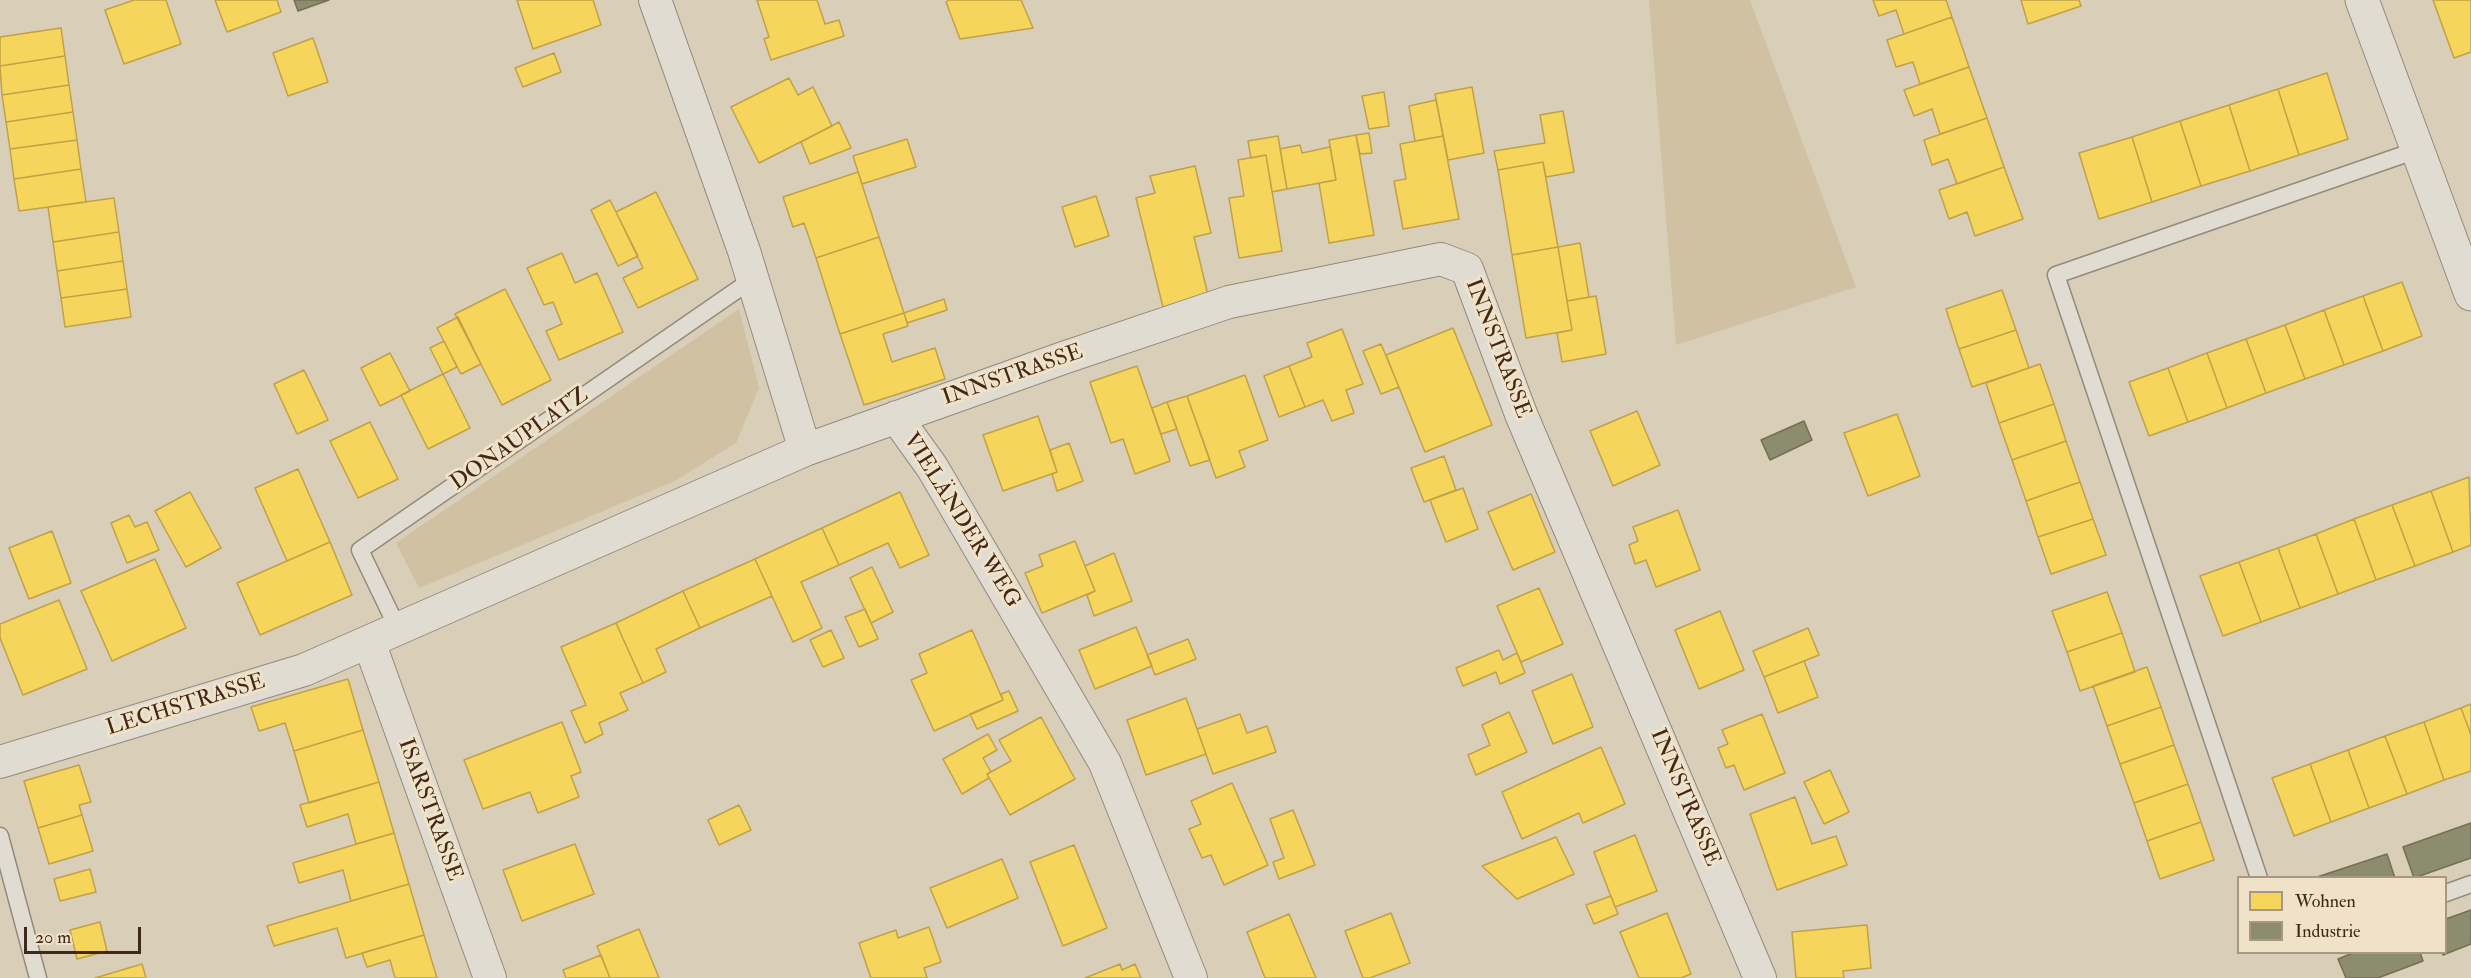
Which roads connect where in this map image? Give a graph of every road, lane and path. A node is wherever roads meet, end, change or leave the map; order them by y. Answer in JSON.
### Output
{"nodes":[{"id":1,"x":655,"y":0,"type":"edge"},
{"id":2,"x":2362,"y":0,"type":"edge"},
{"id":3,"x":2417,"y":150,"type":"junction"},
{"id":4,"x":753,"y":279,"type":"junction"},
{"id":5,"x":2471,"y":294,"type":"edge"},
{"id":6,"x":896,"y":417,"type":"junction"},
{"id":7,"x":805,"y":450,"type":"junction"},
{"id":8,"x":398,"y":629,"type":"junction"},
{"id":9,"x":369,"y":642,"type":"junction"},
{"id":10,"x":0,"y":762,"type":"edge"},
{"id":11,"x":0,"y":836,"type":"edge"},
{"id":12,"x":2258,"y":876,"type":"edge"},
{"id":13,"x":2471,"y":884,"type":"edge"},
{"id":14,"x":2447,"y":892,"type":"edge"},
{"id":15,"x":38,"y":978,"type":"edge"},
{"id":16,"x":490,"y":978,"type":"edge"},
{"id":17,"x":1191,"y":978,"type":"edge"},
{"id":18,"x":1761,"y":978,"type":"edge"}],
"edges":[{"from":1,"to":4,"type":"street"},
{"from":2,"to":3,"type":"street"},
{"from":3,"to":5,"type":"street"},
{"from":3,"to":12,"type":"lane"},
{"from":4,"to":7,"type":"street"},
{"from":4,"to":8,"type":"lane","name":"DONAUPLATZ"},
{"from":6,"to":7,"type":"street","name":"VIELÄNDER WEG"},
{"from":6,"to":17,"type":"street","name":"VIELÄNDER WEG"},
{"from":6,"to":18,"type":"street","name":"INNSTRASSE"},
{"from":7,"to":8,"type":"street"},
{"from":8,"to":9,"type":"street"},
{"from":9,"to":10,"type":"street","name":"LECHSTRASSE"},
{"from":9,"to":16,"type":"street","name":"ISARSTRASSE"},
{"from":11,"to":15,"type":"lane"},
{"from":13,"to":14,"type":"lane"}]}
